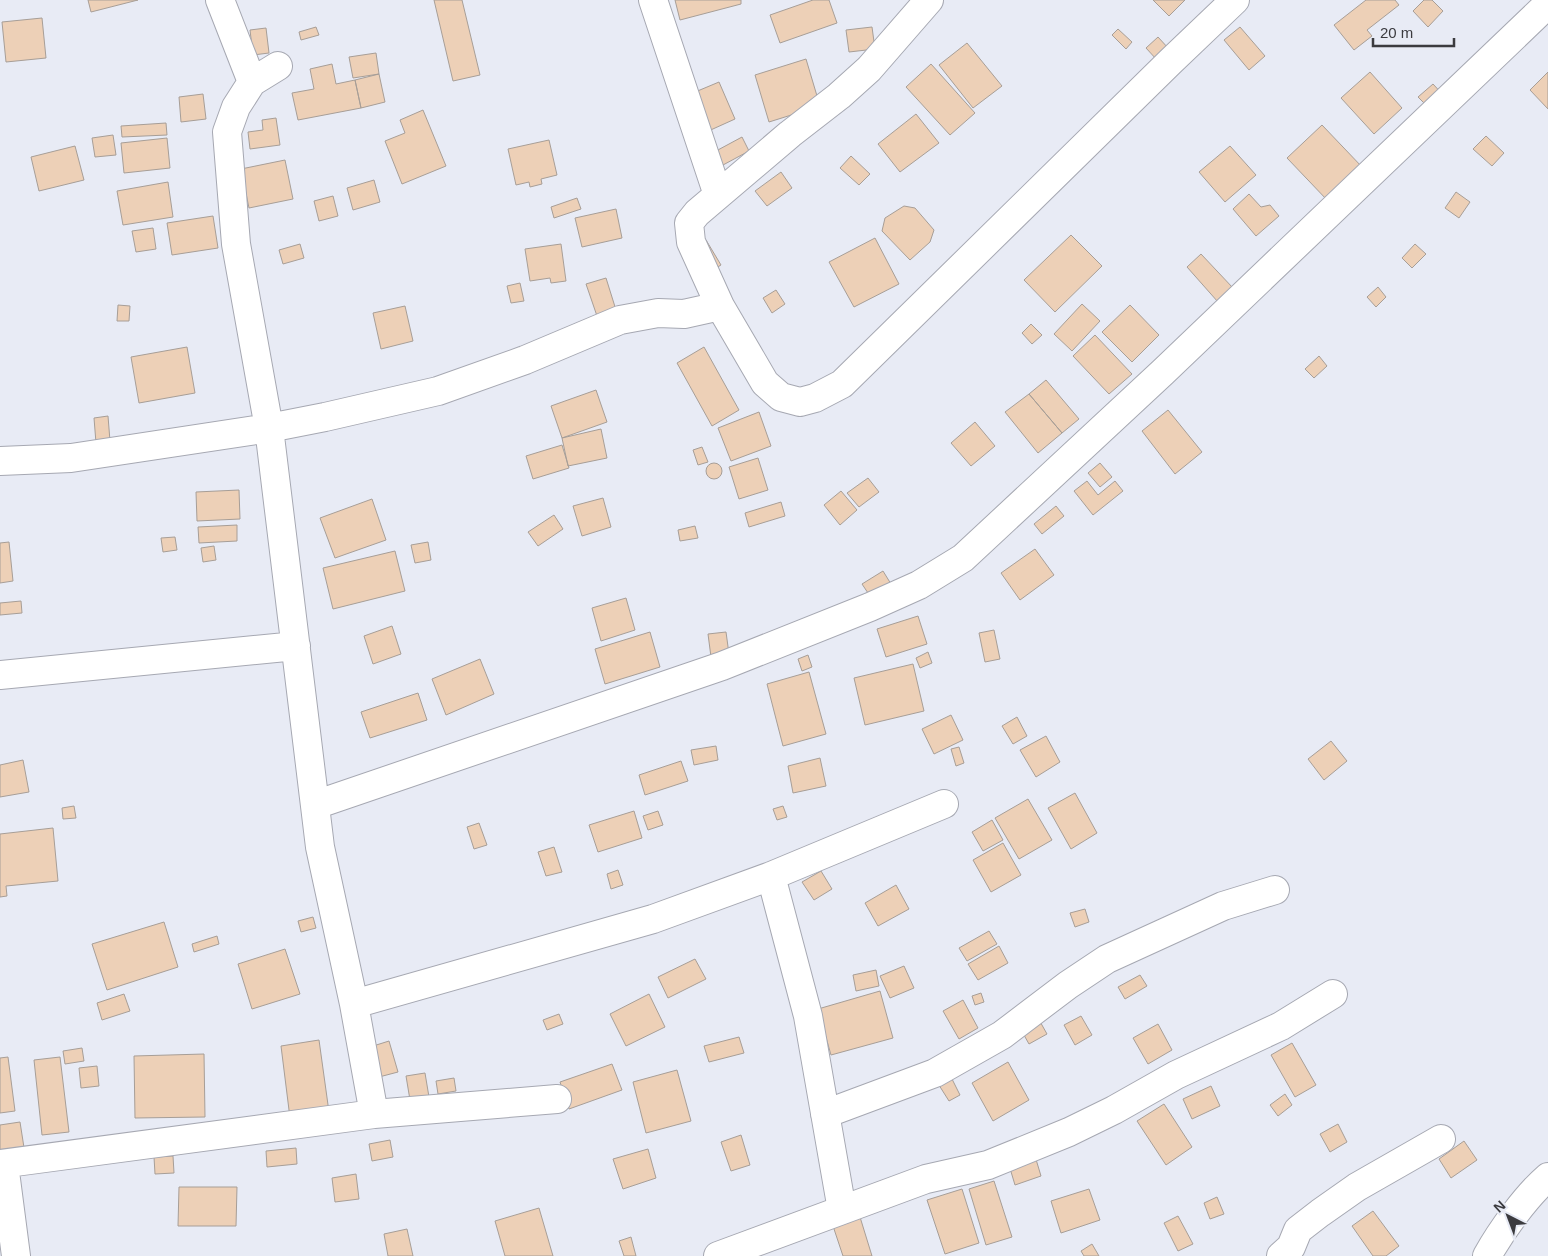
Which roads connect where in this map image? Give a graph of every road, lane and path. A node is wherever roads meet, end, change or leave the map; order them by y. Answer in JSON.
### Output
{"nodes":[{"id":1,"x":220,"y":0,"type":"edge"},
{"id":2,"x":653,"y":0,"type":"edge"},
{"id":3,"x":929,"y":0,"type":"edge"},
{"id":4,"x":1236,"y":0,"type":"edge"},
{"id":5,"x":1548,"y":4,"type":"edge"},
{"id":6,"x":278,"y":66,"type":"dead end"},
{"id":7,"x":252,"y":82,"type":"junction"},
{"id":8,"x":718,"y":195,"type":"junction"},
{"id":9,"x":720,"y":306,"type":"junction"},
{"id":10,"x":270,"y":428,"type":"junction"},
{"id":11,"x":0,"y":461,"type":"edge"},
{"id":12,"x":296,"y":646,"type":"junction"},
{"id":13,"x":0,"y":675,"type":"edge"},
{"id":14,"x":944,"y":804,"type":"dead end"},
{"id":15,"x":315,"y":805,"type":"junction"},
{"id":16,"x":770,"y":876,"type":"junction"},
{"id":17,"x":1275,"y":890,"type":"dead end"},
{"id":18,"x":1333,"y":994,"type":"dead end"},
{"id":19,"x":354,"y":1004,"type":"junction"},
{"id":20,"x":557,"y":1099,"type":"dead end"},
{"id":21,"x":374,"y":1114,"type":"junction"},
{"id":22,"x":825,"y":1114,"type":"junction"},
{"id":23,"x":1441,"y":1139,"type":"dead end"},
{"id":24,"x":2,"y":1164,"type":"edge"},
{"id":25,"x":1548,"y":1178,"type":"edge"},
{"id":26,"x":842,"y":1210,"type":"junction"},
{"id":27,"x":16,"y":1256,"type":"edge"},
{"id":28,"x":718,"y":1256,"type":"edge"},
{"id":29,"x":1281,"y":1256,"type":"edge"},
{"id":30,"x":1487,"y":1256,"type":"edge"}],
"edges":[{"from":1,"to":7,"type":"street"},
{"from":2,"to":8,"type":"street"},
{"from":3,"to":8,"type":"street"},
{"from":4,"to":9,"type":"street"},
{"from":5,"to":15,"type":"street"},
{"from":6,"to":7,"type":"street"},
{"from":7,"to":10,"type":"street"},
{"from":8,"to":9,"type":"street"},
{"from":9,"to":10,"type":"street"},
{"from":10,"to":11,"type":"street"},
{"from":10,"to":12,"type":"street"},
{"from":12,"to":13,"type":"street"},
{"from":12,"to":15,"type":"street"},
{"from":14,"to":16,"type":"street"},
{"from":15,"to":19,"type":"street"},
{"from":16,"to":19,"type":"street"},
{"from":16,"to":22,"type":"street"},
{"from":17,"to":22,"type":"street"},
{"from":18,"to":26,"type":"street"},
{"from":19,"to":21,"type":"street"},
{"from":20,"to":21,"type":"street"},
{"from":21,"to":24,"type":"street"},
{"from":22,"to":26,"type":"street"},
{"from":23,"to":29,"type":"street"},
{"from":24,"to":27,"type":"street"},
{"from":25,"to":30,"type":"street"},
{"from":26,"to":28,"type":"street"}]}
